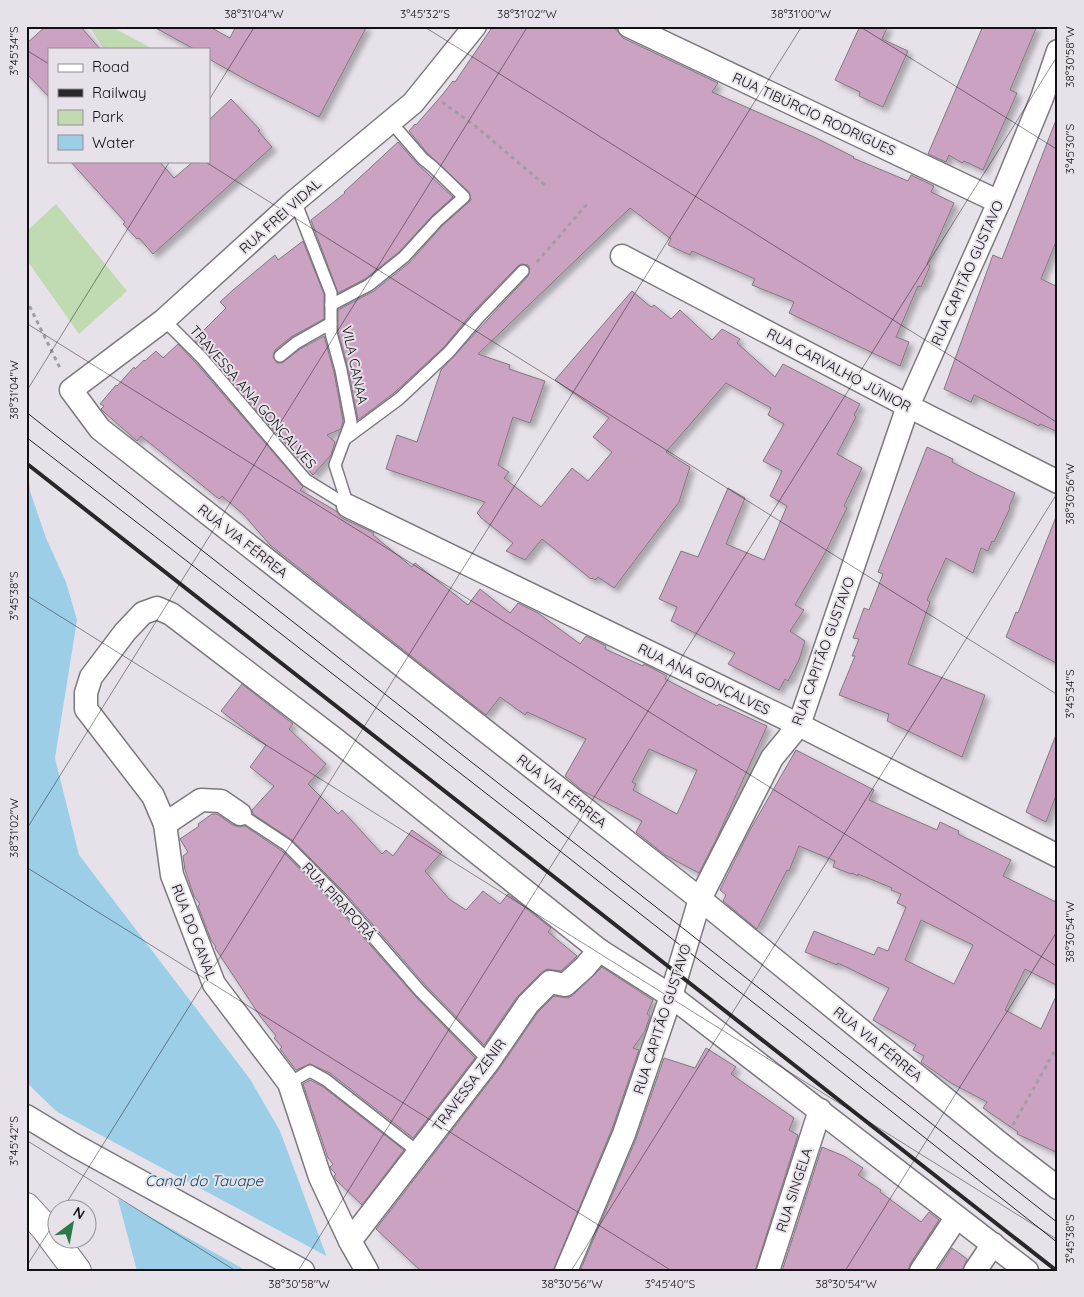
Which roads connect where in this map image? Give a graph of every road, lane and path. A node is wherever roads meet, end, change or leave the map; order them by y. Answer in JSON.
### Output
{"nodes":[{"id":1,"x":475,"y":26,"type":"edge"},
{"id":2,"x":629,"y":26,"type":"edge"},
{"id":3,"x":1058,"y":51,"type":"edge"},
{"id":4,"x":424,"y":88,"type":"junction"},
{"id":5,"x":1050,"y":102,"type":"edge"},
{"id":6,"x":390,"y":121,"type":"junction"},
{"id":7,"x":546,"y":186,"type":"dead end"},
{"id":8,"x":295,"y":201,"type":"junction"},
{"id":9,"x":999,"y":202,"type":"junction"},
{"id":10,"x":587,"y":204,"type":"dead end"},
{"id":11,"x":622,"y":256,"type":"dead end"},
{"id":12,"x":523,"y":271,"type":"joint"},
{"id":13,"x":26,"y":299,"type":"edge"},
{"id":14,"x":331,"y":305,"type":"junction"},
{"id":15,"x":164,"y":320,"type":"junction"},
{"id":16,"x":331,"y":323,"type":"junction"},
{"id":17,"x":280,"y":356,"type":"dead end"},
{"id":18,"x":71,"y":390,"type":"junction"},
{"id":19,"x":908,"y":406,"type":"junction"},
{"id":20,"x":345,"y":439,"type":"junction"},
{"id":21,"x":1058,"y":482,"type":"edge"},
{"id":22,"x":348,"y":506,"type":"junction"},
{"id":23,"x":799,"y":725,"type":"junction"},
{"id":24,"x":240,"y":814,"type":"joint"},
{"id":25,"x":165,"y":824,"type":"junction"},
{"id":26,"x":1058,"y":856,"type":"edge"},
{"id":27,"x":700,"y":900,"type":"junction"},
{"id":28,"x":598,"y":950,"type":"junction"},
{"id":29,"x":671,"y":996,"type":"junction"},
{"id":30,"x":1058,"y":1045,"type":"edge"},
{"id":31,"x":489,"y":1061,"type":"junction"},
{"id":32,"x":289,"y":1083,"type":"junction"},
{"id":33,"x":820,"y":1110,"type":"junction"},
{"id":34,"x":26,"y":1116,"type":"edge"},
{"id":35,"x":1002,"y":1145,"type":"junction"},
{"id":36,"x":418,"y":1152,"type":"junction"},
{"id":37,"x":1058,"y":1188,"type":"edge"},
{"id":38,"x":26,"y":1207,"type":"edge"},
{"id":39,"x":956,"y":1218,"type":"junction"},
{"id":40,"x":350,"y":1241,"type":"junction"},
{"id":41,"x":992,"y":1244,"type":"junction"},
{"id":42,"x":77,"y":1271,"type":"edge"},
{"id":43,"x":303,"y":1271,"type":"edge"},
{"id":44,"x":367,"y":1271,"type":"edge"},
{"id":45,"x":566,"y":1271,"type":"edge"},
{"id":46,"x":768,"y":1271,"type":"edge"},
{"id":47,"x":921,"y":1271,"type":"edge"},
{"id":48,"x":975,"y":1271,"type":"edge"},
{"id":49,"x":1027,"y":1271,"type":"edge"}],
"edges":[{"from":1,"to":4,"type":"street","name":"RUA FREI VIDAL"},
{"from":2,"to":9,"type":"street","name":"RUA TIBÚRCIO RODRIGUES"},
{"from":3,"to":5,"type":"street","name":"RUA CAPITÃO GUSTAVO"},
{"from":4,"to":6,"type":"street","name":"RUA FREI VIDAL"},
{"from":4,"to":7,"type":"path"},
{"from":5,"to":9,"type":"street","name":"RUA CAPITÃO GUSTAVO"},
{"from":6,"to":8,"type":"street","name":"RUA FREI VIDAL"},
{"from":6,"to":14,"type":"lane"},
{"from":8,"to":14,"type":"lane","name":"VILA CANAA"},
{"from":8,"to":15,"type":"street","name":"RUA FREI VIDAL"},
{"from":9,"to":19,"type":"street","name":"RUA CAPITÃO GUSTAVO"},
{"from":10,"to":12,"type":"path"},
{"from":11,"to":19,"type":"street","name":"RUA CARVALHO JÚNIOR"},
{"from":12,"to":20,"type":"lane"},
{"from":13,"to":18,"type":"path"},
{"from":14,"to":16,"type":"lane","name":"VILA CANAA"},
{"from":15,"to":18,"type":"street","name":"RUA FREI VIDAL"},
{"from":15,"to":22,"type":"lane","name":"TRAVESSA ANA GONÇALVES"},
{"from":16,"to":17,"type":"lane"},
{"from":16,"to":20,"type":"lane","name":"VILA CANAA"},
{"from":18,"to":27,"type":"street","name":"RUA VIA FÉRREA"},
{"from":19,"to":21,"type":"street","name":"RUA CARVALHO JÚNIOR"},
{"from":19,"to":23,"type":"street","name":"RUA CAPITÃO GUSTAVO"},
{"from":20,"to":22,"type":"lane","name":"VILA CANAA"},
{"from":22,"to":23,"type":"street","name":"RUA ANA GONÇALVES"},
{"from":23,"to":26,"type":"street","name":"RUA ANA GONÇALVES"},
{"from":23,"to":27,"type":"street","name":"RUA CAPITÃO GUSTAVO"},
{"from":24,"to":25,"type":"street","name":"RUA PIRAPORÃ"},
{"from":24,"to":31,"type":"lane","name":"RUA PIRAPORÃ"},
{"from":25,"to":28,"type":"street","name":"RUA DO CANAL"},
{"from":25,"to":32,"type":"street","name":"RUA DO CANAL"},
{"from":27,"to":29,"type":"street","name":"RUA CAPITÃO GUSTAVO"},
{"from":27,"to":35,"type":"street","name":"RUA VIA FÉRREA"},
{"from":28,"to":29,"type":"street"},
{"from":28,"to":31,"type":"street","name":"TRAVESSA ZENIR"},
{"from":29,"to":33,"type":"street"},
{"from":29,"to":45,"type":"street","name":"RUA CAPITÃO GUSTAVO"},
{"from":30,"to":35,"type":"path"},
{"from":31,"to":36,"type":"street","name":"TRAVESSA ZENIR"},
{"from":32,"to":36,"type":"lane"},
{"from":32,"to":40,"type":"street","name":"RUA DO CANAL"},
{"from":33,"to":39,"type":"street"},
{"from":33,"to":46,"type":"street","name":"RUA SINGELA"},
{"from":34,"to":43,"type":"street"},
{"from":35,"to":37,"type":"street","name":"RUA VIA FÉRREA"},
{"from":36,"to":40,"type":"street","name":"TRAVESSA ZENIR"},
{"from":38,"to":42,"type":"street"},
{"from":39,"to":41,"type":"street"},
{"from":39,"to":47,"type":"street"},
{"from":40,"to":44,"type":"street","name":"RUA DO CANAL"},
{"from":41,"to":48,"type":"street"},
{"from":41,"to":49,"type":"street"}]}
